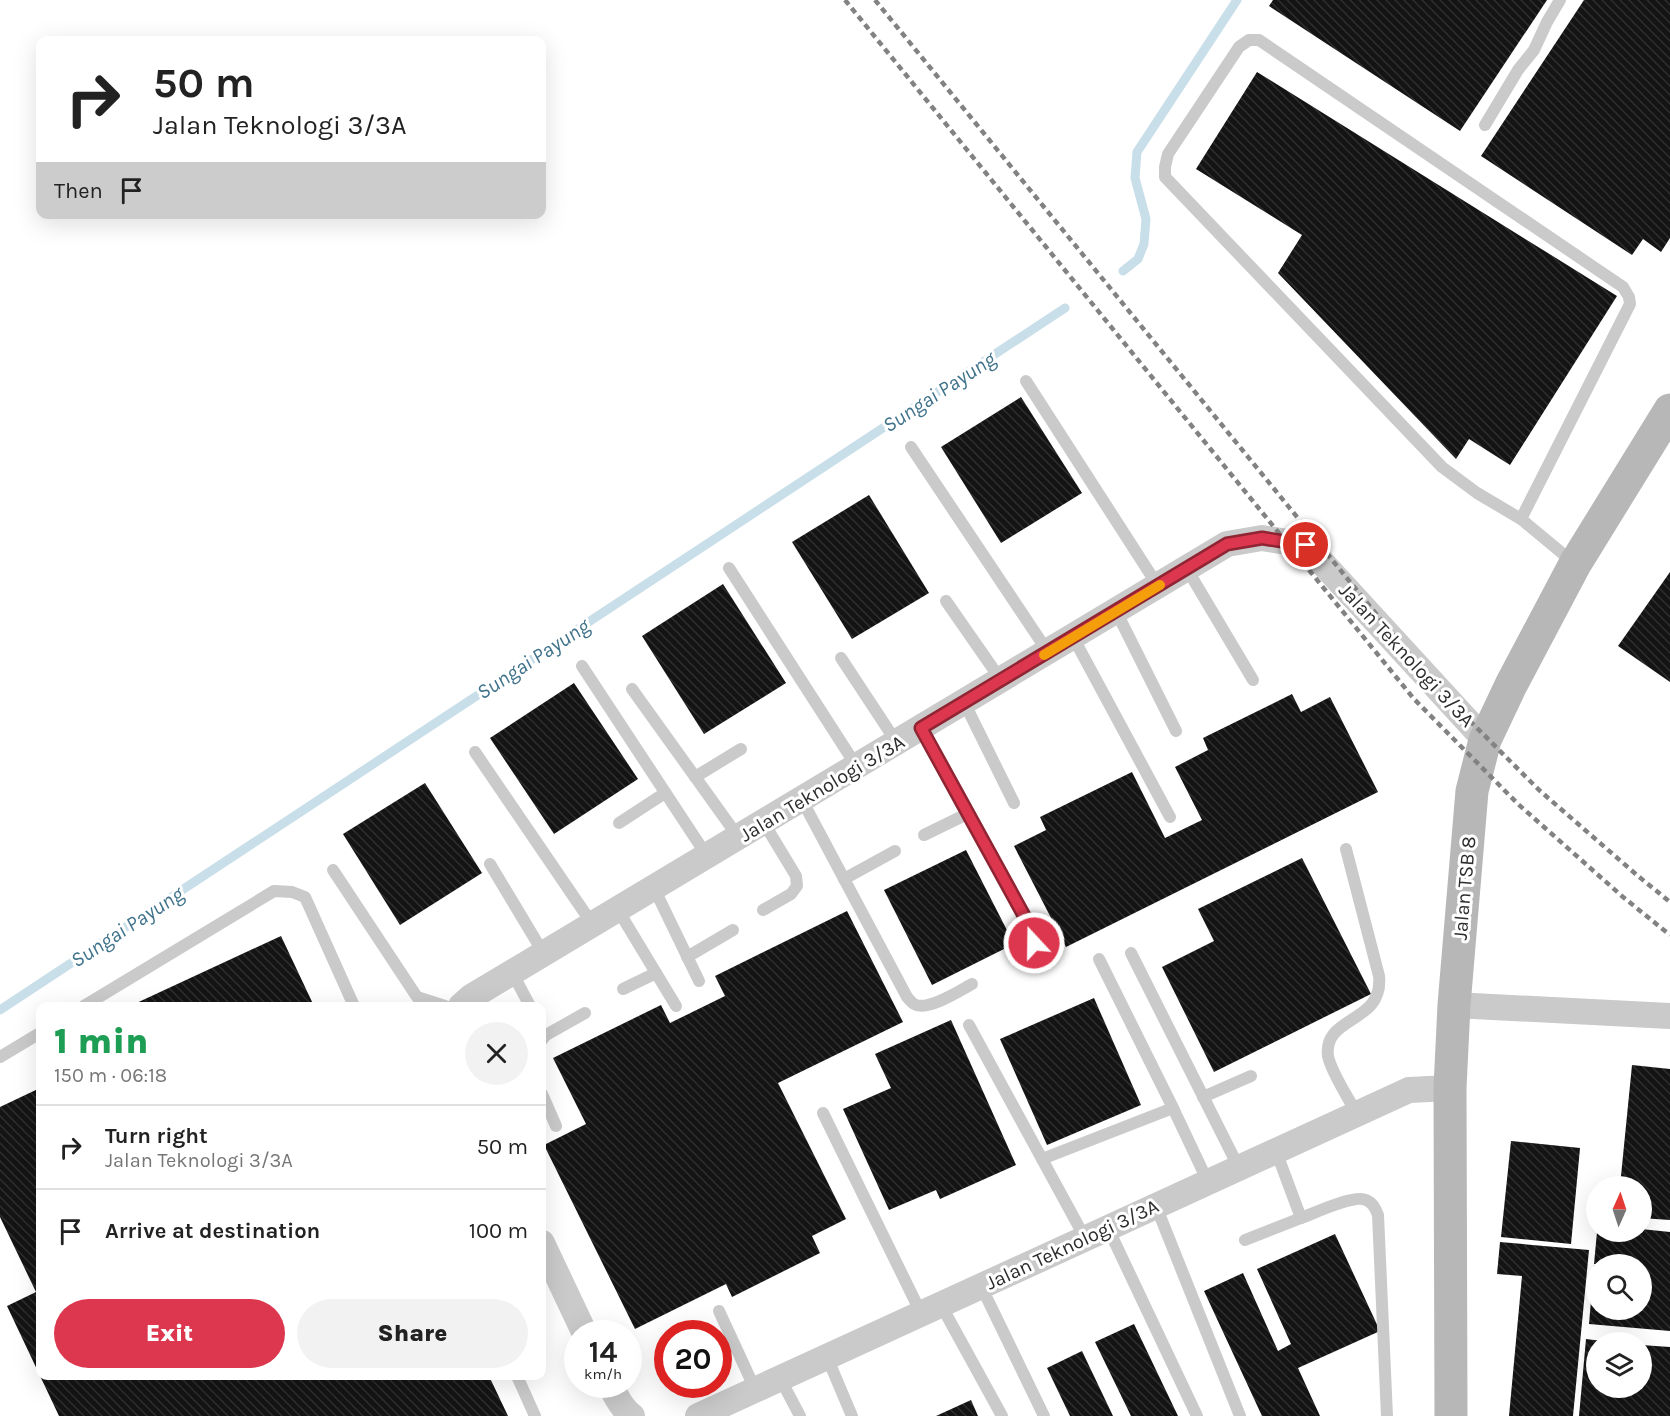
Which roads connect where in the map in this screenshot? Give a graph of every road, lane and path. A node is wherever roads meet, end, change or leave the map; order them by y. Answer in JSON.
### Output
{"nodes":[{"id":1,"x":1560,"y":0,"type":"edge"},
{"id":2,"x":1485,"y":125,"type":"dead end"},
{"id":3,"x":1026,"y":381,"type":"dead end"},
{"id":4,"x":1670,"y":410,"type":"edge"},
{"id":5,"x":911,"y":447,"type":"dead end"},
{"id":6,"x":1521,"y":519,"type":"junction"},
{"id":7,"x":1575,"y":564,"type":"junction"},
{"id":8,"x":729,"y":568,"type":"dead end"},
{"id":9,"x":1187,"y":569,"type":"junction"},
{"id":10,"x":1158,"y":586,"type":"junction"},
{"id":11,"x":946,"y":601,"type":"dead end"},
{"id":12,"x":1116,"y":611,"type":"junction"},
{"id":13,"x":1073,"y":637,"type":"junction"},
{"id":14,"x":1048,"y":652,"type":"junction"},
{"id":15,"x":841,"y":658,"type":"dead end"},
{"id":16,"x":582,"y":666,"type":"dead end"},
{"id":17,"x":1001,"y":680,"type":"junction"},
{"id":18,"x":1253,"y":680,"type":"dead end"},
{"id":19,"x":632,"y":688,"type":"dead end"},
{"id":20,"x":964,"y":702,"type":"junction"},
{"id":21,"x":921,"y":728,"type":"junction"},
{"id":22,"x":1176,"y":731,"type":"dead end"},
{"id":23,"x":1485,"y":740,"type":"junction"},
{"id":24,"x":897,"y":743,"type":"junction"},
{"id":25,"x":741,"y":749,"type":"dead end"},
{"id":26,"x":475,"y":752,"type":"dead end"},
{"id":27,"x":857,"y":767,"type":"junction"},
{"id":28,"x":695,"y":777,"type":"junction"},
{"id":29,"x":665,"y":793,"type":"junction"},
{"id":30,"x":802,"y":800,"type":"junction"},
{"id":31,"x":1014,"y":803,"type":"dead end"},
{"id":32,"x":967,"y":813,"type":"junction"},
{"id":33,"x":1170,"y":817,"type":"dead end"},
{"id":34,"x":620,"y":822,"type":"dead end"},
{"id":35,"x":764,"y":823,"type":"junction"},
{"id":36,"x":924,"y":835,"type":"dead end"},
{"id":37,"x":739,"y":838,"type":"junction"},
{"id":38,"x":1346,"y":849,"type":"dead end"},
{"id":39,"x":895,"y":851,"type":"dead end"},
{"id":40,"x":707,"y":856,"type":"junction"},
{"id":41,"x":490,"y":864,"type":"dead end"},
{"id":42,"x":333,"y":870,"type":"dead end"},
{"id":43,"x":844,"y":879,"type":"junction"},
{"id":44,"x":654,"y":888,"type":"junction"},
{"id":45,"x":618,"y":910,"type":"junction"},
{"id":46,"x":763,"y":910,"type":"dead end"},
{"id":47,"x":593,"y":925,"type":"junction"},
{"id":48,"x":733,"y":930,"type":"dead end"},
{"id":49,"x":1131,"y":953,"type":"dead end"},
{"id":50,"x":544,"y":954,"type":"junction"},
{"id":51,"x":1018,"y":955,"type":"dead end"},
{"id":52,"x":687,"y":957,"type":"junction"},
{"id":53,"x":1099,"y":959,"type":"dead end"},
{"id":54,"x":656,"y":973,"type":"junction"},
{"id":55,"x":513,"y":974,"type":"junction"},
{"id":56,"x":699,"y":981,"type":"dead end"},
{"id":57,"x":972,"y":984,"type":"dead end"},
{"id":58,"x":623,"y":988,"type":"dead end"},
{"id":59,"x":91,"y":1002,"type":"edge"},
{"id":60,"x":352,"y":1002,"type":"edge"},
{"id":61,"x":433,"y":1002,"type":"edge"},
{"id":62,"x":465,"y":1002,"type":"edge"},
{"id":63,"x":528,"y":1002,"type":"edge"},
{"id":64,"x":1454,"y":1005,"type":"junction"},
{"id":65,"x":675,"y":1006,"type":"dead end"},
{"id":66,"x":585,"y":1013,"type":"dead end"},
{"id":67,"x":1670,"y":1016,"type":"edge"},
{"id":68,"x":969,"y":1025,"type":"dead end"},
{"id":69,"x":546,"y":1032,"type":"edge"},
{"id":70,"x":36,"y":1035,"type":"edge"},
{"id":71,"x":0,"y":1057,"type":"edge"},
{"id":72,"x":1251,"y":1076,"type":"dead end"},
{"id":73,"x":1450,"y":1088,"type":"junction"},
{"id":74,"x":1203,"y":1097,"type":"junction"},
{"id":75,"x":546,"y":1103,"type":"edge"},
{"id":76,"x":1173,"y":1108,"type":"junction"},
{"id":77,"x":823,"y":1113,"type":"dead end"},
{"id":78,"x":1357,"y":1114,"type":"junction"},
{"id":79,"x":556,"y":1126,"type":"dead end"},
{"id":80,"x":1276,"y":1151,"type":"junction"},
{"id":81,"x":1042,"y":1159,"type":"junction"},
{"id":82,"x":1239,"y":1168,"type":"junction"},
{"id":83,"x":1208,"y":1182,"type":"junction"},
{"id":84,"x":1156,"y":1206,"type":"junction"},
{"id":85,"x":1301,"y":1218,"type":"junction"},
{"id":86,"x":1096,"y":1233,"type":"junction"},
{"id":87,"x":1245,"y":1240,"type":"dead end"},
{"id":88,"x":546,"y":1251,"type":"edge"},
{"id":89,"x":981,"y":1286,"type":"junction"},
{"id":90,"x":931,"y":1309,"type":"junction"},
{"id":91,"x":719,"y":1311,"type":"dead end"},
{"id":92,"x":578,"y":1320,"type":"edge"},
{"id":93,"x":827,"y":1357,"type":"junction"},
{"id":94,"x":780,"y":1378,"type":"junction"},
{"id":95,"x":519,"y":1380,"type":"edge"},
{"id":96,"x":755,"y":1389,"type":"junction"},
{"id":97,"x":617,"y":1398,"type":"edge"},
{"id":98,"x":535,"y":1416,"type":"edge"},
{"id":99,"x":632,"y":1416,"type":"edge"},
{"id":100,"x":698,"y":1416,"type":"edge"},
{"id":101,"x":800,"y":1416,"type":"edge"},
{"id":102,"x":852,"y":1416,"type":"edge"},
{"id":103,"x":1002,"y":1416,"type":"edge"},
{"id":104,"x":1044,"y":1416,"type":"edge"},
{"id":105,"x":1197,"y":1416,"type":"edge"},
{"id":106,"x":1240,"y":1416,"type":"edge"},
{"id":107,"x":1387,"y":1416,"type":"edge"},
{"id":108,"x":1451,"y":1416,"type":"edge"}],
"edges":[{"from":1,"to":2,"type":"lane"},
{"from":3,"to":10,"type":"lane"},
{"from":4,"to":7,"type":"street","name":"Jalan TSB 8"},
{"from":5,"to":14,"type":"lane"},
{"from":6,"to":6,"type":"lane"},
{"from":6,"to":7,"type":"lane"},
{"from":7,"to":23,"type":"street","name":"Jalan TSB 8"},
{"from":8,"to":27,"type":"lane"},
{"from":9,"to":10,"type":"street","name":"Jalan Teknologi 3/3A"},
{"from":9,"to":18,"type":"lane"},
{"from":9,"to":23,"type":"street","name":"Jalan Teknologi 3/3A"},
{"from":10,"to":12,"type":"street","name":"Jalan Teknologi 3/3A"},
{"from":11,"to":17,"type":"lane"},
{"from":12,"to":13,"type":"street","name":"Jalan Teknologi 3/3A"},
{"from":12,"to":22,"type":"lane"},
{"from":13,"to":14,"type":"street","name":"Jalan Teknologi 3/3A"},
{"from":13,"to":33,"type":"lane"},
{"from":14,"to":17,"type":"street","name":"Jalan Teknologi 3/3A"},
{"from":15,"to":24,"type":"lane"},
{"from":16,"to":29,"type":"lane"},
{"from":17,"to":20,"type":"street","name":"Jalan Teknologi 3/3A"},
{"from":19,"to":28,"type":"lane"},
{"from":20,"to":21,"type":"street","name":"Jalan Teknologi 3/3A"},
{"from":20,"to":31,"type":"lane"},
{"from":21,"to":24,"type":"street","name":"Jalan Teknologi 3/3A"},
{"from":21,"to":32,"type":"lane"},
{"from":23,"to":64,"type":"street","name":"Jalan TSB 8"},
{"from":24,"to":27,"type":"street","name":"Jalan Teknologi 3/3A"},
{"from":25,"to":28,"type":"lane"},
{"from":26,"to":47,"type":"lane"},
{"from":27,"to":30,"type":"street","name":"Jalan Teknologi 3/3A"},
{"from":28,"to":37,"type":"lane"},
{"from":29,"to":34,"type":"lane"},
{"from":29,"to":40,"type":"lane"},
{"from":30,"to":35,"type":"street","name":"Jalan Teknologi 3/3A"},
{"from":30,"to":43,"type":"lane"},
{"from":32,"to":36,"type":"lane"},
{"from":32,"to":51,"type":"lane"},
{"from":35,"to":37,"type":"street","name":"Jalan Teknologi 3/3A"},
{"from":35,"to":46,"type":"lane"},
{"from":37,"to":40,"type":"street","name":"Jalan Teknologi 3/3A"},
{"from":38,"to":78,"type":"lane"},
{"from":39,"to":43,"type":"lane"},
{"from":40,"to":44,"type":"street","name":"Jalan Teknologi 3/3A"},
{"from":41,"to":50,"type":"lane"},
{"from":42,"to":61,"type":"lane"},
{"from":43,"to":57,"type":"lane"},
{"from":44,"to":45,"type":"street","name":"Jalan Teknologi 3/3A"},
{"from":44,"to":52,"type":"lane"},
{"from":45,"to":47,"type":"street","name":"Jalan Teknologi 3/3A"},
{"from":45,"to":54,"type":"lane"},
{"from":47,"to":50,"type":"street","name":"Jalan Teknologi 3/3A"},
{"from":48,"to":52,"type":"lane"},
{"from":49,"to":74,"type":"lane"},
{"from":50,"to":55,"type":"street","name":"Jalan Teknologi 3/3A"},
{"from":52,"to":56,"type":"lane"},
{"from":53,"to":76,"type":"lane"},
{"from":54,"to":58,"type":"lane"},
{"from":54,"to":65,"type":"lane"},
{"from":55,"to":62,"type":"street","name":"Jalan Teknologi 3/3A"},
{"from":55,"to":63,"type":"lane"},
{"from":59,"to":60,"type":"lane"},
{"from":64,"to":67,"type":"street"},
{"from":64,"to":73,"type":"street","name":"Jalan TSB 8"},
{"from":66,"to":69,"type":"lane"},
{"from":68,"to":81,"type":"lane"},
{"from":70,"to":71,"type":"lane"},
{"from":72,"to":74,"type":"lane"},
{"from":73,"to":78,"type":"street","name":"Jalan Teknologi 3/3A"},
{"from":73,"to":108,"type":"street","name":"Jalan TSB 8"},
{"from":74,"to":82,"type":"lane"},
{"from":75,"to":79,"type":"lane"},
{"from":76,"to":81,"type":"lane"},
{"from":76,"to":83,"type":"lane"},
{"from":77,"to":90,"type":"lane"},
{"from":78,"to":80,"type":"street","name":"Jalan Teknologi 3/3A"},
{"from":80,"to":82,"type":"street","name":"Jalan Teknologi 3/3A"},
{"from":80,"to":85,"type":"lane"},
{"from":81,"to":86,"type":"lane"},
{"from":82,"to":83,"type":"street","name":"Jalan Teknologi 3/3A"},
{"from":83,"to":84,"type":"street","name":"Jalan Teknologi 3/3A"},
{"from":84,"to":86,"type":"street","name":"Jalan Teknologi 3/3A"},
{"from":84,"to":106,"type":"lane"},
{"from":85,"to":87,"type":"lane"},
{"from":85,"to":107,"type":"lane"},
{"from":86,"to":89,"type":"street","name":"Jalan Teknologi 3/3A"},
{"from":86,"to":105,"type":"lane"},
{"from":88,"to":92,"type":"street"},
{"from":89,"to":90,"type":"street","name":"Jalan Teknologi 3/3A"},
{"from":89,"to":104,"type":"lane"},
{"from":90,"to":93,"type":"street","name":"Jalan Teknologi 3/3A"},
{"from":90,"to":103,"type":"lane"},
{"from":91,"to":96,"type":"lane"},
{"from":93,"to":94,"type":"street","name":"Jalan Teknologi 3/3A"},
{"from":93,"to":102,"type":"lane"},
{"from":94,"to":96,"type":"street","name":"Jalan Teknologi 3/3A"},
{"from":94,"to":101,"type":"lane"},
{"from":95,"to":98,"type":"lane"},
{"from":96,"to":100,"type":"street","name":"Jalan Teknologi 3/3A"},
{"from":97,"to":99,"type":"street"}]}
